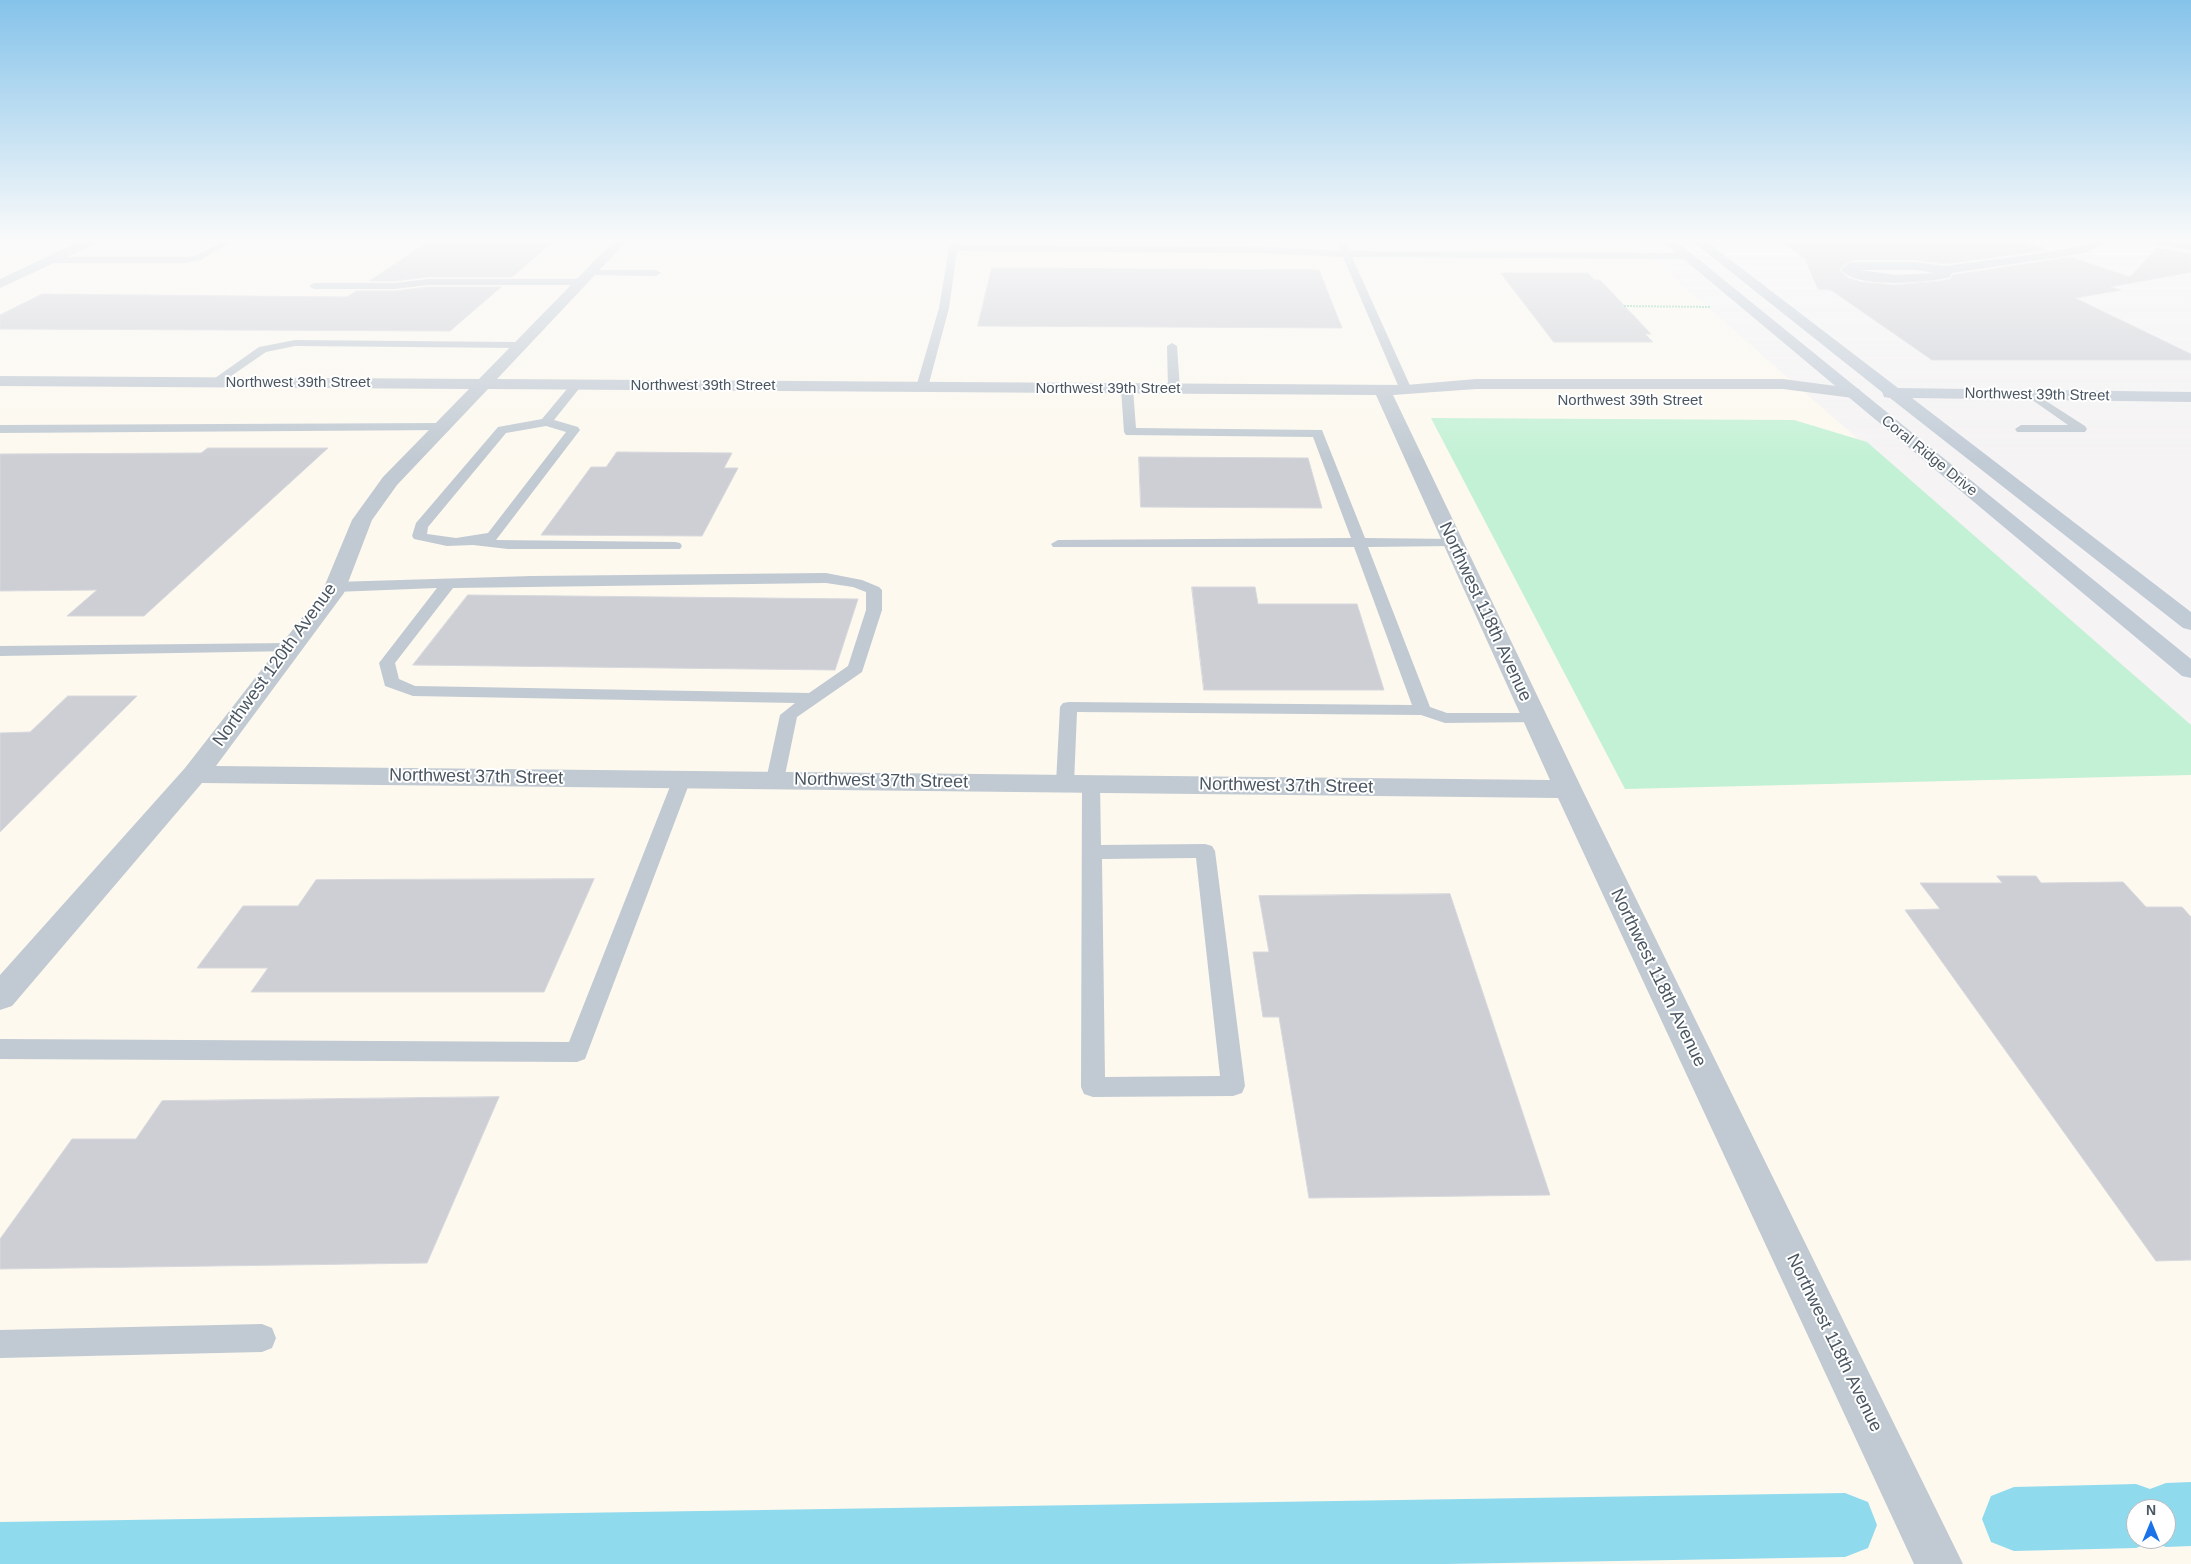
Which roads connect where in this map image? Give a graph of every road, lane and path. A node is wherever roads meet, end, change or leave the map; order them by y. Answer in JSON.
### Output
{"nodes":[{"id":1,"x":550,"y":314,"type":"edge"},
{"id":2,"x":942,"y":314,"type":"edge"},
{"id":3,"x":1367,"y":314,"type":"edge"},
{"id":4,"x":1757,"y":314,"type":"edge"},
{"id":5,"x":1791,"y":314,"type":"edge"},
{"id":6,"x":520,"y":345,"type":"junction"},
{"id":7,"x":1172,"y":346,"type":"dead end"},
{"id":8,"x":0,"y":381,"type":"edge"},
{"id":9,"x":214,"y":383,"type":"junction"},
{"id":10,"x":482,"y":384,"type":"junction"},
{"id":11,"x":576,"y":385,"type":"junction"},
{"id":12,"x":922,"y":387,"type":"junction"},
{"id":13,"x":1127,"y":389,"type":"junction"},
{"id":14,"x":1174,"y":389,"type":"junction"},
{"id":15,"x":1394,"y":390,"type":"junction"},
{"id":16,"x":1854,"y":393,"type":"junction"},
{"id":17,"x":1894,"y":394,"type":"junction"},
{"id":18,"x":2032,"y":395,"type":"junction"},
{"id":19,"x":2191,"y":397,"type":"edge"},
{"id":20,"x":1570,"y":400,"type":"dead end"},
{"id":21,"x":1797,"y":402,"type":"dead end"},
{"id":22,"x":546,"y":422,"type":"junction"},
{"id":23,"x":441,"y":427,"type":"junction"},
{"id":24,"x":0,"y":429,"type":"edge"},
{"id":25,"x":2021,"y":429,"type":"dead end"},
{"id":26,"x":1318,"y":433,"type":"joint"},
{"id":27,"x":476,"y":542,"type":"junction"},
{"id":28,"x":1453,"y":542,"type":"junction"},
{"id":29,"x":1360,"y":543,"type":"junction"},
{"id":30,"x":1058,"y":544,"type":"dead end"},
{"id":31,"x":675,"y":546,"type":"dead end"},
{"id":32,"x":448,"y":584,"type":"junction"},
{"id":33,"x":335,"y":587,"type":"junction"},
{"id":34,"x":2191,"y":623,"type":"edge"},
{"id":35,"x":289,"y":648,"type":"junction"},
{"id":36,"x":0,"y":651,"type":"edge"},
{"id":37,"x":2191,"y":671,"type":"edge"},
{"id":38,"x":812,"y":698,"type":"junction"},
{"id":39,"x":1423,"y":710,"type":"junction"},
{"id":40,"x":1534,"y":718,"type":"junction"},
{"id":41,"x":194,"y":774,"type":"junction"},
{"id":42,"x":682,"y":779,"type":"junction"},
{"id":43,"x":775,"y":780,"type":"junction"},
{"id":44,"x":1078,"y":783,"type":"junction"},
{"id":45,"x":1568,"y":789,"type":"junction"},
{"id":46,"x":1092,"y":852,"type":"junction"},
{"id":47,"x":0,"y":997,"type":"edge"},
{"id":48,"x":0,"y":1050,"type":"edge"},
{"id":49,"x":262,"y":1338,"type":"dead end"},
{"id":50,"x":0,"y":1344,"type":"edge"},
{"id":51,"x":1939,"y":1564,"type":"edge"}],
"edges":[{"from":1,"to":6,"type":"street","name":"Northwest 120th Avenue"},
{"from":2,"to":12,"type":"lane"},
{"from":3,"to":15,"type":"lane"},
{"from":4,"to":16,"type":"main road","name":"Coral Ridge Drive"},
{"from":5,"to":17,"type":"main road","name":"Coral Ridge Drive"},
{"from":6,"to":9,"type":"lane"},
{"from":6,"to":10,"type":"street","name":"Northwest 120th Avenue"},
{"from":7,"to":14,"type":"lane"},
{"from":8,"to":9,"type":"street","name":"Northwest 39th Street"},
{"from":9,"to":10,"type":"street","name":"Northwest 39th Street"},
{"from":10,"to":11,"type":"street","name":"Northwest 39th Street"},
{"from":10,"to":23,"type":"street","name":"Northwest 120th Avenue"},
{"from":11,"to":12,"type":"street","name":"Northwest 39th Street"},
{"from":11,"to":22,"type":"lane"},
{"from":12,"to":13,"type":"street","name":"Northwest 39th Street"},
{"from":13,"to":14,"type":"street","name":"Northwest 39th Street"},
{"from":13,"to":26,"type":"lane"},
{"from":14,"to":15,"type":"street","name":"Northwest 39th Street"},
{"from":15,"to":16,"type":"street","name":"Northwest 39th Street"},
{"from":15,"to":20,"type":"street","name":"Northwest 39th Street"},
{"from":15,"to":28,"type":"street","name":"Northwest 118th Avenue"},
{"from":16,"to":17,"type":"main road","name":"Northwest 39th Street"},
{"from":16,"to":21,"type":"street","name":"Northwest 39th Street"},
{"from":16,"to":37,"type":"main road","name":"Coral Ridge Drive"},
{"from":17,"to":18,"type":"main road","name":"Northwest 39th Street"},
{"from":17,"to":34,"type":"main road","name":"Coral Ridge Drive"},
{"from":18,"to":19,"type":"main road","name":"Northwest 39th Street"},
{"from":18,"to":25,"type":"lane"},
{"from":22,"to":27,"type":"lane"},
{"from":22,"to":27,"type":"lane"},
{"from":23,"to":24,"type":"lane"},
{"from":23,"to":33,"type":"street","name":"Northwest 120th Avenue"},
{"from":26,"to":29,"type":"lane"},
{"from":27,"to":31,"type":"lane"},
{"from":28,"to":29,"type":"lane"},
{"from":28,"to":40,"type":"street","name":"Northwest 118th Avenue"},
{"from":29,"to":30,"type":"lane"},
{"from":29,"to":39,"type":"lane"},
{"from":32,"to":33,"type":"lane"},
{"from":32,"to":38,"type":"lane"},
{"from":32,"to":38,"type":"lane"},
{"from":33,"to":35,"type":"street","name":"Northwest 120th Avenue"},
{"from":35,"to":36,"type":"lane"},
{"from":35,"to":41,"type":"street","name":"Northwest 120th Avenue"},
{"from":38,"to":43,"type":"lane"},
{"from":39,"to":40,"type":"lane"},
{"from":39,"to":44,"type":"lane"},
{"from":40,"to":45,"type":"street","name":"Northwest 118th Avenue"},
{"from":41,"to":42,"type":"street","name":"Northwest 37th Street"},
{"from":41,"to":47,"type":"street","name":"Northwest 120th Avenue"},
{"from":42,"to":43,"type":"street","name":"Northwest 37th Street"},
{"from":42,"to":48,"type":"lane"},
{"from":43,"to":44,"type":"street","name":"Northwest 37th Street"},
{"from":44,"to":45,"type":"street","name":"Northwest 37th Street"},
{"from":44,"to":46,"type":"lane"},
{"from":45,"to":51,"type":"street","name":"Northwest 118th Avenue"},
{"from":46,"to":46,"type":"lane"},
{"from":49,"to":50,"type":"lane"}]}
